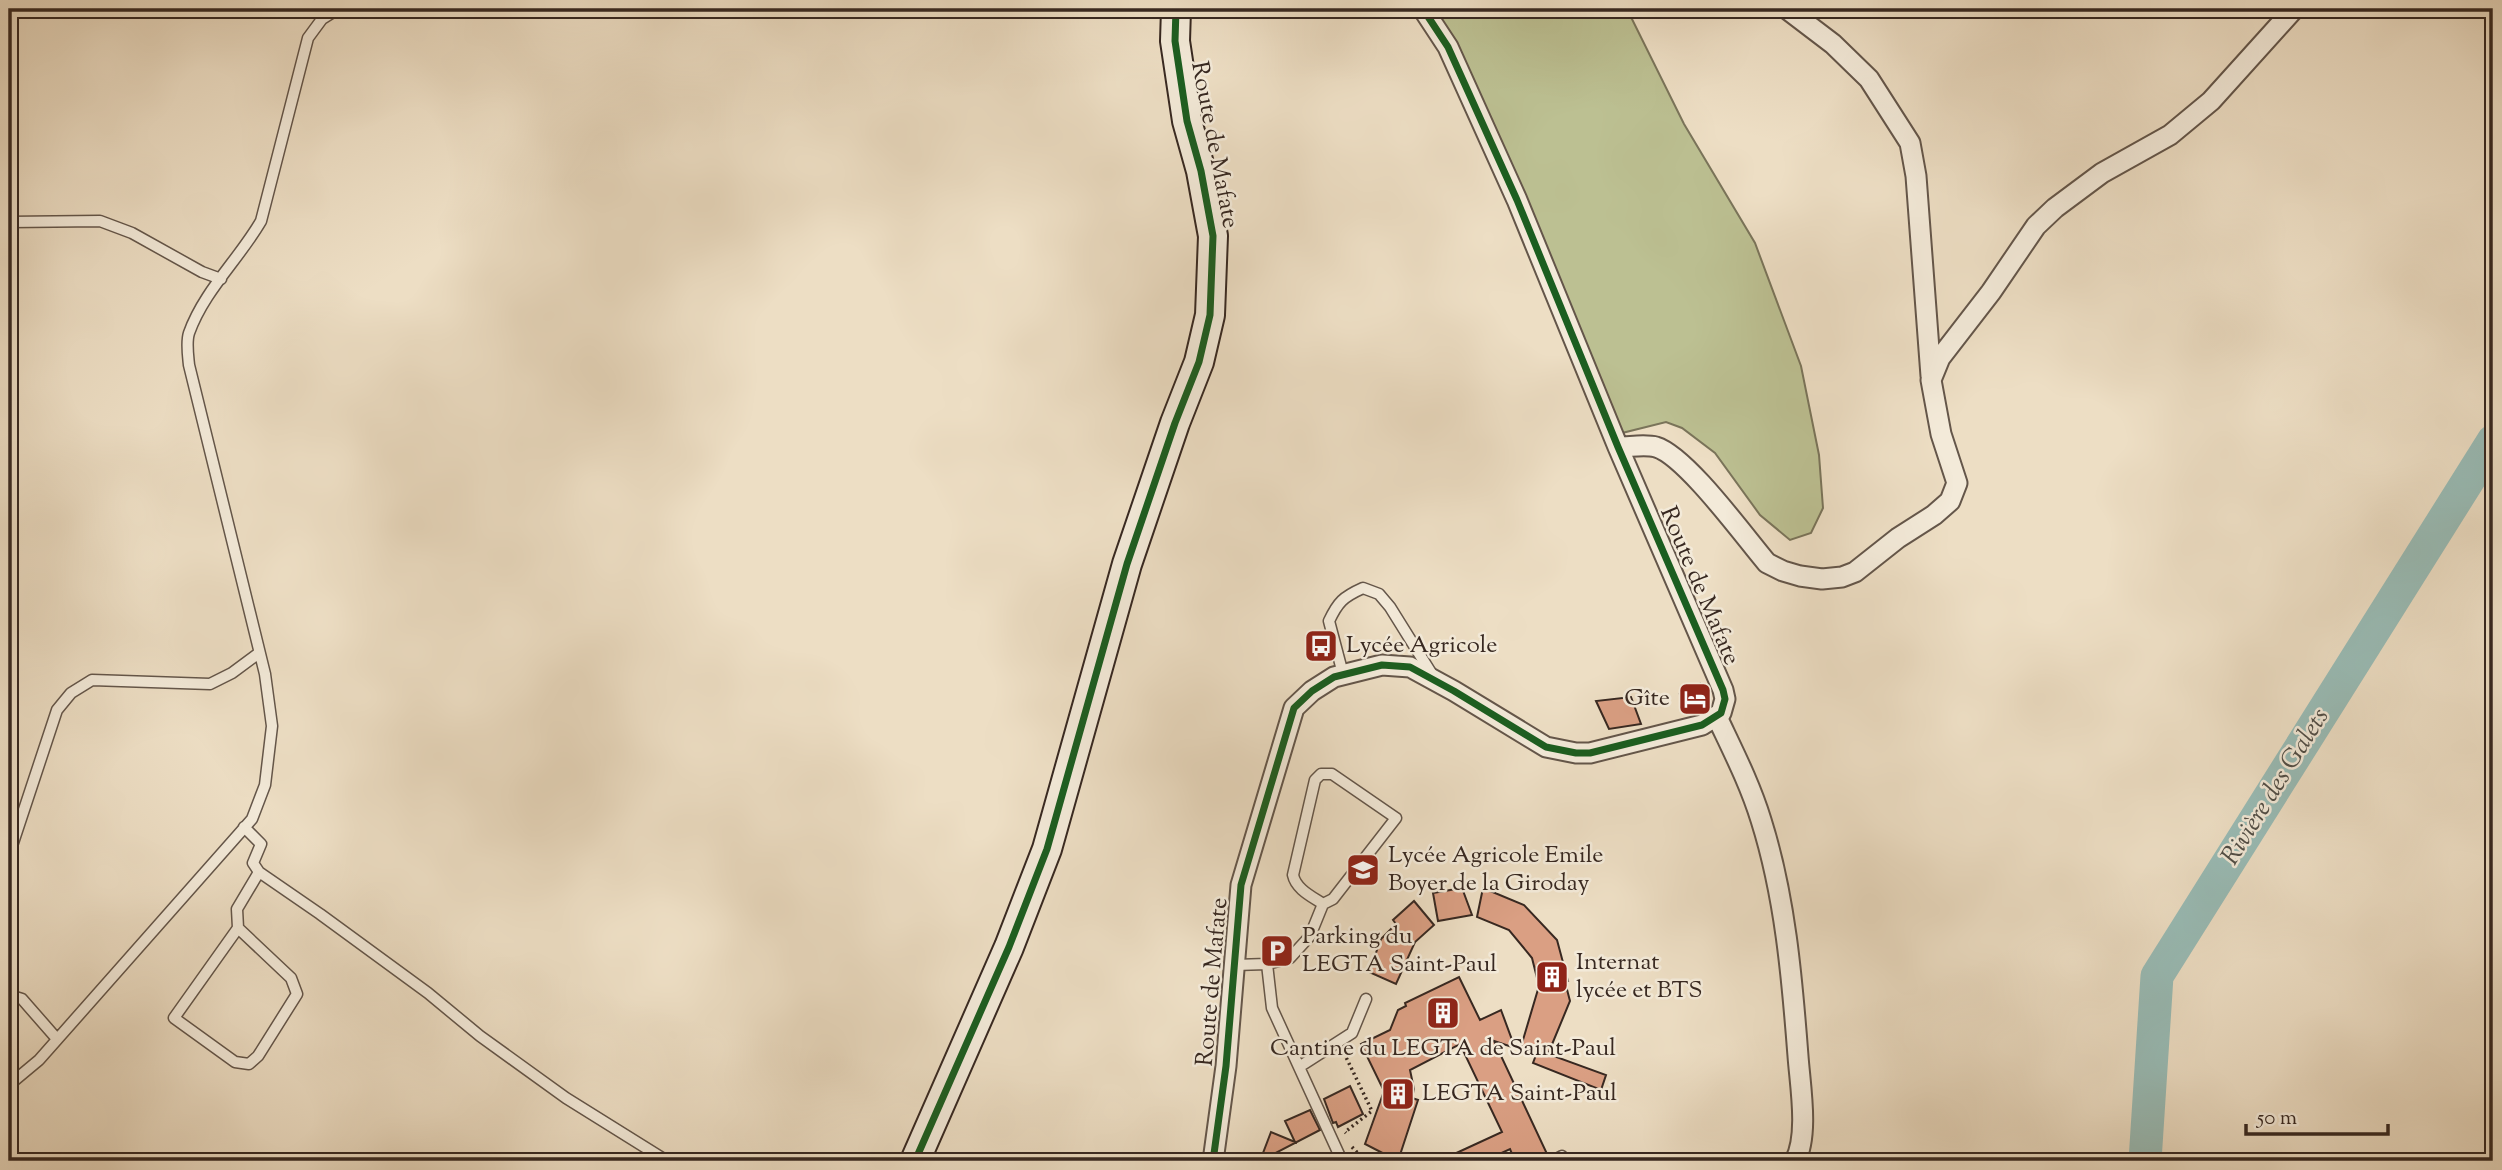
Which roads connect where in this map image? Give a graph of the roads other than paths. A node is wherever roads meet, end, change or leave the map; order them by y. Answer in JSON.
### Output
{"nodes":[{"id":1,"x":338,"y":9,"type":"edge"},
{"id":2,"x":1175,"y":9,"type":"edge"},
{"id":3,"x":1423,"y":9,"type":"edge"},
{"id":4,"x":1787,"y":9,"type":"edge"},
{"id":5,"x":2294,"y":9,"type":"edge"},
{"id":6,"x":9,"y":222,"type":"edge"},
{"id":7,"x":221,"y":279,"type":"junction"},
{"id":8,"x":1931,"y":380,"type":"junction"},
{"id":9,"x":1618,"y":447,"type":"junction"},
{"id":10,"x":259,"y":653,"type":"junction"},
{"id":11,"x":1343,"y":674,"type":"junction"},
{"id":12,"x":1437,"y":682,"type":"junction"},
{"id":13,"x":1717,"y":717,"type":"junction"},
{"id":14,"x":244,"y":827,"type":"junction"},
{"id":15,"x":9,"y":855,"type":"edge"},
{"id":16,"x":258,"y":872,"type":"junction"},
{"id":17,"x":1322,"y":904,"type":"junction"},
{"id":18,"x":238,"y":928,"type":"junction"},
{"id":19,"x":1268,"y":964,"type":"junction"},
{"id":20,"x":1235,"y":965,"type":"junction"},
{"id":21,"x":9,"y":995,"type":"edge"},
{"id":22,"x":1366,"y":999,"type":"dead end"},
{"id":23,"x":57,"y":1039,"type":"junction"},
{"id":24,"x":1299,"y":1067,"type":"junction"},
{"id":25,"x":9,"y":1085,"type":"edge"},
{"id":26,"x":1563,"y":1156,"type":"dead end"},
{"id":27,"x":667,"y":1161,"type":"edge"},
{"id":28,"x":915,"y":1161,"type":"edge"},
{"id":29,"x":1213,"y":1161,"type":"edge"},
{"id":30,"x":1342,"y":1161,"type":"edge"},
{"id":31,"x":1553,"y":1161,"type":"edge"},
{"id":32,"x":1795,"y":1161,"type":"edge"}],
"edges":[{"from":1,"to":7,"type":"lane"},
{"from":2,"to":28,"type":"main road","name":"Route de Mafate"},
{"from":3,"to":9,"type":"street","name":"Route de Mafate"},
{"from":4,"to":8,"type":"street"},
{"from":5,"to":8,"type":"street"},
{"from":6,"to":7,"type":"lane"},
{"from":7,"to":10,"type":"lane"},
{"from":8,"to":9,"type":"street"},
{"from":9,"to":13,"type":"street","name":"Route de Mafate"},
{"from":10,"to":14,"type":"lane"},
{"from":10,"to":15,"type":"lane"},
{"from":11,"to":12,"type":"street","name":"Route de Mafate"},
{"from":11,"to":12,"type":"lane"},
{"from":11,"to":20,"type":"street","name":"Route de Mafate"},
{"from":12,"to":13,"type":"street","name":"Route de Mafate"},
{"from":13,"to":32,"type":"street"},
{"from":14,"to":16,"type":"lane"},
{"from":14,"to":23,"type":"lane"},
{"from":16,"to":18,"type":"lane"},
{"from":16,"to":27,"type":"lane"},
{"from":17,"to":17,"type":"lane"},
{"from":17,"to":19,"type":"lane"},
{"from":18,"to":18,"type":"lane"},
{"from":19,"to":20,"type":"lane"},
{"from":19,"to":24,"type":"lane"},
{"from":20,"to":29,"type":"street","name":"Route de Mafate"},
{"from":21,"to":23,"type":"lane"},
{"from":22,"to":24,"type":"lane"},
{"from":23,"to":25,"type":"lane"},
{"from":24,"to":30,"type":"lane"},
{"from":26,"to":31,"type":"lane"}]}
